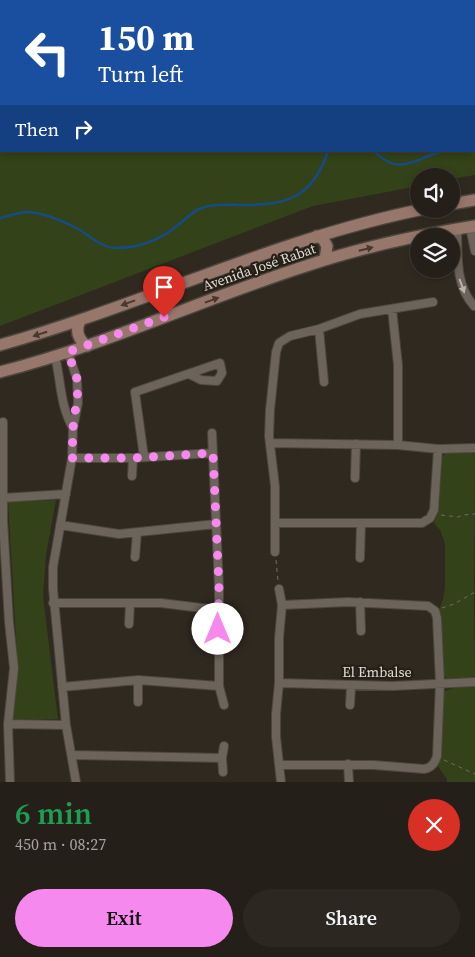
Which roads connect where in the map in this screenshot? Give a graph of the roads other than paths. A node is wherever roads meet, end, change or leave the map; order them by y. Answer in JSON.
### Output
{"nodes":[{"id":1,"x":475,"y":200,"type":"edge"},
{"id":2,"x":460,"y":202,"type":"edge"},
{"id":3,"x":410,"y":212,"type":"edge"},
{"id":4,"x":473,"y":226,"type":"edge"},
{"id":5,"x":460,"y":228,"type":"edge"},
{"id":6,"x":317,"y":236,"type":"junction"},
{"id":7,"x":410,"y":238,"type":"edge"},
{"id":8,"x":475,"y":251,"type":"edge"},
{"id":9,"x":325,"y":260,"type":"junction"},
{"id":10,"x":459,"y":278,"type":"edge"},
{"id":11,"x":432,"y":302,"type":"dead end"},
{"id":12,"x":474,"y":305,"type":"edge"},
{"id":13,"x":392,"y":309,"type":"junction"},
{"id":14,"x":475,"y":316,"type":"edge"},
{"id":15,"x":80,"y":321,"type":"junction"},
{"id":16,"x":320,"y":329,"type":"junction"},
{"id":17,"x":0,"y":345,"type":"edge"},
{"id":18,"x":87,"y":346,"type":"junction"},
{"id":19,"x":68,"y":352,"type":"junction"},
{"id":20,"x":55,"y":356,"type":"junction"},
{"id":21,"x":0,"y":372,"type":"edge"},
{"id":22,"x":189,"y":374,"type":"dead end"},
{"id":23,"x":324,"y":382,"type":"dead end"},
{"id":24,"x":4,"y":422,"type":"dead end"},
{"id":25,"x":73,"y":428,"type":"junction"},
{"id":26,"x":212,"y":433,"type":"dead end"},
{"id":27,"x":270,"y":443,"type":"junction"},
{"id":28,"x":356,"y":444,"type":"junction"},
{"id":29,"x":398,"y":444,"type":"junction"},
{"id":30,"x":475,"y":448,"type":"edge"},
{"id":31,"x":438,"y":449,"type":"junction"},
{"id":32,"x":213,"y":453,"type":"junction"},
{"id":33,"x":144,"y":457,"type":"junction"},
{"id":34,"x":72,"y":458,"type":"junction"},
{"id":35,"x":133,"y":458,"type":"junction"},
{"id":36,"x":132,"y":476,"type":"dead end"},
{"id":37,"x":355,"y":478,"type":"dead end"},
{"id":38,"x":66,"y":494,"type":"junction"},
{"id":39,"x":3,"y":498,"type":"junction"},
{"id":40,"x":275,"y":523,"type":"junction"},
{"id":41,"x":361,"y":523,"type":"junction"},
{"id":42,"x":216,"y":524,"type":"junction"},
{"id":43,"x":60,"y":525,"type":"junction"},
{"id":44,"x":137,"y":533,"type":"junction"},
{"id":45,"x":275,"y":552,"type":"road end"},
{"id":46,"x":134,"y":557,"type":"dead end"},
{"id":47,"x":360,"y":558,"type":"dead end"},
{"id":48,"x":279,"y":590,"type":"road end"},
{"id":49,"x":360,"y":602,"type":"junction"},
{"id":50,"x":53,"y":603,"type":"junction"},
{"id":51,"x":130,"y":603,"type":"junction"},
{"id":52,"x":282,"y":605,"type":"junction"},
{"id":53,"x":218,"y":610,"type":"junction"},
{"id":54,"x":129,"y":624,"type":"dead end"},
{"id":55,"x":361,"y":631,"type":"dead end"},
{"id":56,"x":138,"y":680,"type":"junction"},
{"id":57,"x":475,"y":682,"type":"edge"},
{"id":58,"x":279,"y":683,"type":"junction"},
{"id":59,"x":440,"y":684,"type":"junction"},
{"id":60,"x":219,"y":686,"type":"junction"},
{"id":61,"x":351,"y":686,"type":"junction"},
{"id":62,"x":62,"y":687,"type":"junction"},
{"id":63,"x":138,"y":702,"type":"dead end"},
{"id":64,"x":224,"y":705,"type":"dead end"},
{"id":65,"x":350,"y":705,"type":"dead end"},
{"id":66,"x":8,"y":724,"type":"junction"},
{"id":67,"x":66,"y":725,"type":"junction"},
{"id":68,"x":224,"y":746,"type":"dead end"},
{"id":69,"x":73,"y":755,"type":"junction"},
{"id":70,"x":222,"y":758,"type":"junction"},
{"id":71,"x":348,"y":764,"type":"junction"},
{"id":72,"x":280,"y":765,"type":"junction"},
{"id":73,"x":223,"y":772,"type":"dead end"},
{"id":74,"x":10,"y":782,"type":"edge"},
{"id":75,"x":76,"y":782,"type":"edge"},
{"id":76,"x":281,"y":782,"type":"edge"},
{"id":77,"x":349,"y":782,"type":"edge"}],
"edges":[{"from":1,"to":2,"type":"street"},
{"from":3,"to":6,"type":"street","name":"Avenida José Rabat"},
{"from":4,"to":5,"type":"street","name":"Avenida José Rabat"},
{"from":4,"to":8,"type":"street"},
{"from":6,"to":9,"type":"street"},
{"from":6,"to":15,"type":"street","name":"Avenida José Rabat","one_way":true},
{"from":9,"to":7,"type":"street","name":"Avenida José Rabat","one_way":true},
{"from":18,"to":9,"type":"street","name":"Avenida José Rabat","one_way":true},
{"from":10,"to":12,"type":"street","one_way":true},
{"from":11,"to":13,"type":"street"},
{"from":12,"to":14,"type":"street"},
{"from":13,"to":16,"type":"street"},
{"from":13,"to":29,"type":"street"},
{"from":15,"to":17,"type":"street","name":"Avenida José Rabat","one_way":true},
{"from":15,"to":18,"type":"street"},
{"from":16,"to":23,"type":"street"},
{"from":16,"to":27,"type":"street"},
{"from":18,"to":19,"type":"street","name":"Avenida José Rabat"},
{"from":19,"to":20,"type":"street","name":"Avenida José Rabat"},
{"from":19,"to":25,"type":"street"},
{"from":20,"to":21,"type":"street","name":"Avenida José Rabat"},
{"from":20,"to":25,"type":"street"},
{"from":22,"to":33,"type":"street"},
{"from":24,"to":39,"type":"street"},
{"from":25,"to":34,"type":"street"},
{"from":26,"to":32,"type":"street"},
{"from":27,"to":28,"type":"street"},
{"from":27,"to":40,"type":"street"},
{"from":28,"to":29,"type":"street"},
{"from":28,"to":37,"type":"street"},
{"from":29,"to":31,"type":"street"},
{"from":30,"to":31,"type":"street"},
{"from":31,"to":41,"type":"street"},
{"from":32,"to":33,"type":"street"},
{"from":32,"to":42,"type":"street"},
{"from":33,"to":35,"type":"street"},
{"from":34,"to":35,"type":"street"},
{"from":34,"to":38,"type":"street"},
{"from":35,"to":36,"type":"street"},
{"from":38,"to":39,"type":"street"},
{"from":38,"to":43,"type":"street"},
{"from":39,"to":66,"type":"street"},
{"from":40,"to":41,"type":"street"},
{"from":40,"to":45,"type":"street"},
{"from":41,"to":47,"type":"street"},
{"from":42,"to":44,"type":"street"},
{"from":42,"to":53,"type":"street"},
{"from":43,"to":44,"type":"street"},
{"from":43,"to":50,"type":"street"},
{"from":44,"to":46,"type":"street"},
{"from":48,"to":52,"type":"street"},
{"from":49,"to":52,"type":"street"},
{"from":49,"to":55,"type":"street"},
{"from":49,"to":59,"type":"street"},
{"from":50,"to":51,"type":"street"},
{"from":50,"to":62,"type":"street"},
{"from":51,"to":53,"type":"street"},
{"from":51,"to":54,"type":"street"},
{"from":52,"to":58,"type":"street"},
{"from":53,"to":60,"type":"street"},
{"from":56,"to":60,"type":"street"},
{"from":56,"to":62,"type":"street"},
{"from":56,"to":63,"type":"street"},
{"from":57,"to":59,"type":"street","name":"El Embalse"},
{"from":58,"to":61,"type":"street","name":"El Embalse"},
{"from":58,"to":72,"type":"street"},
{"from":59,"to":61,"type":"street","name":"El Embalse"},
{"from":59,"to":71,"type":"street"},
{"from":60,"to":64,"type":"street"},
{"from":61,"to":65,"type":"street"},
{"from":62,"to":67,"type":"street"},
{"from":66,"to":67,"type":"street"},
{"from":66,"to":74,"type":"street"},
{"from":67,"to":69,"type":"street"},
{"from":68,"to":70,"type":"street"},
{"from":69,"to":70,"type":"street"},
{"from":69,"to":75,"type":"street"},
{"from":70,"to":73,"type":"street"},
{"from":71,"to":72,"type":"street"},
{"from":71,"to":77,"type":"street"},
{"from":72,"to":76,"type":"street"}]}
